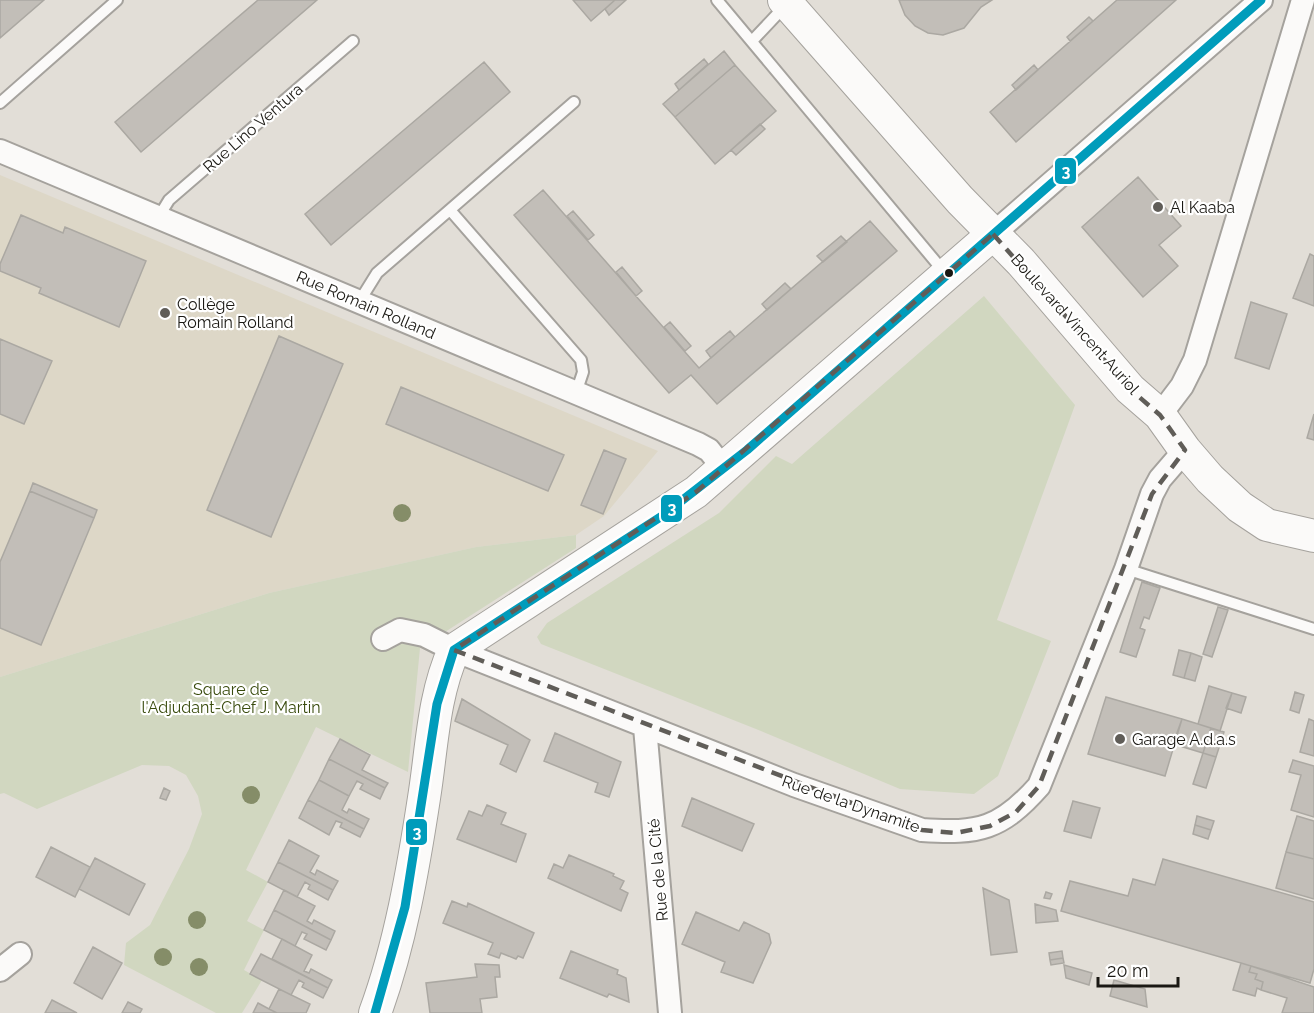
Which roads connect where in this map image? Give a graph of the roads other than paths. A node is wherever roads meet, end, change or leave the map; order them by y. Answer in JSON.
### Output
{"nodes":[{"id":1,"x":117,"y":0,"type":"edge"},
{"id":2,"x":717,"y":0,"type":"edge"},
{"id":3,"x":1261,"y":0,"type":"edge"},
{"id":4,"x":1303,"y":0,"type":"edge"},
{"id":5,"x":788,"y":1,"type":"edge"},
{"id":6,"x":353,"y":41,"type":"dead end"},
{"id":7,"x":752,"y":41,"type":"junction"},
{"id":8,"x":574,"y":102,"type":"dead end"},
{"id":9,"x":0,"y":103,"type":"edge"},
{"id":10,"x":0,"y":151,"type":"edge"},
{"id":11,"x":450,"y":210,"type":"junction"},
{"id":12,"x":158,"y":219,"type":"junction"},
{"id":13,"x":993,"y":234,"type":"junction"},
{"id":14,"x":947,"y":276,"type":"junction"},
{"id":15,"x":359,"y":302,"type":"junction"},
{"id":16,"x":576,"y":393,"type":"junction"},
{"id":17,"x":1160,"y":415,"type":"junction"},
{"id":18,"x":1185,"y":450,"type":"junction"},
{"id":19,"x":724,"y":468,"type":"junction"},
{"id":20,"x":1267,"y":525,"type":"junction"},
{"id":21,"x":1314,"y":536,"type":"edge"},
{"id":22,"x":1314,"y":550,"type":"edge"},
{"id":23,"x":1126,"y":569,"type":"junction"},
{"id":24,"x":1314,"y":629,"type":"edge"},
{"id":25,"x":383,"y":639,"type":"dead end"},
{"id":26,"x":454,"y":650,"type":"junction"},
{"id":27,"x":645,"y":727,"type":"junction"},
{"id":28,"x":20,"y":954,"type":"dead end"},
{"id":29,"x":0,"y":970,"type":"edge"},
{"id":30,"x":375,"y":1013,"type":"edge"},
{"id":31,"x":670,"y":1013,"type":"edge"}],
"edges":[{"from":1,"to":9,"type":"lane"},
{"from":2,"to":7,"type":"lane"},
{"from":3,"to":13,"type":"street"},
{"from":4,"to":17,"type":"street"},
{"from":5,"to":7,"type":"lane"},
{"from":5,"to":13,"type":"street","name":"Boulevard Vincent Auriol"},
{"from":6,"to":12,"type":"lane","name":"Rue Lino Ventura"},
{"from":7,"to":14,"type":"lane"},
{"from":8,"to":11,"type":"lane"},
{"from":10,"to":12,"type":"street","name":"Rue Romain Rolland"},
{"from":11,"to":15,"type":"lane"},
{"from":11,"to":16,"type":"lane"},
{"from":12,"to":15,"type":"street","name":"Rue Romain Rolland"},
{"from":13,"to":14,"type":"street"},
{"from":13,"to":17,"type":"street","name":"Boulevard Vincent Auriol"},
{"from":14,"to":19,"type":"street"},
{"from":15,"to":16,"type":"street","name":"Rue Romain Rolland"},
{"from":16,"to":19,"type":"street","name":"Rue Romain Rolland"},
{"from":17,"to":18,"type":"street","name":"Boulevard Vincent Auriol"},
{"from":18,"to":20,"type":"street","name":"Boulevard Vincent Auriol"},
{"from":18,"to":23,"type":"street","name":"Rue de la Dynamite"},
{"from":19,"to":26,"type":"street"},
{"from":20,"to":21,"type":"street","name":"Boulevard Vincent Auriol"},
{"from":20,"to":22,"type":"street"},
{"from":23,"to":24,"type":"lane"},
{"from":23,"to":27,"type":"street","name":"Rue de la Dynamite"},
{"from":25,"to":26,"type":"street","name":"Rue de la Dynamite"},
{"from":26,"to":27,"type":"street","name":"Rue de la Dynamite"},
{"from":26,"to":30,"type":"street"},
{"from":27,"to":31,"type":"street","name":"Rue de la Cité"},
{"from":28,"to":29,"type":"street"}]}
